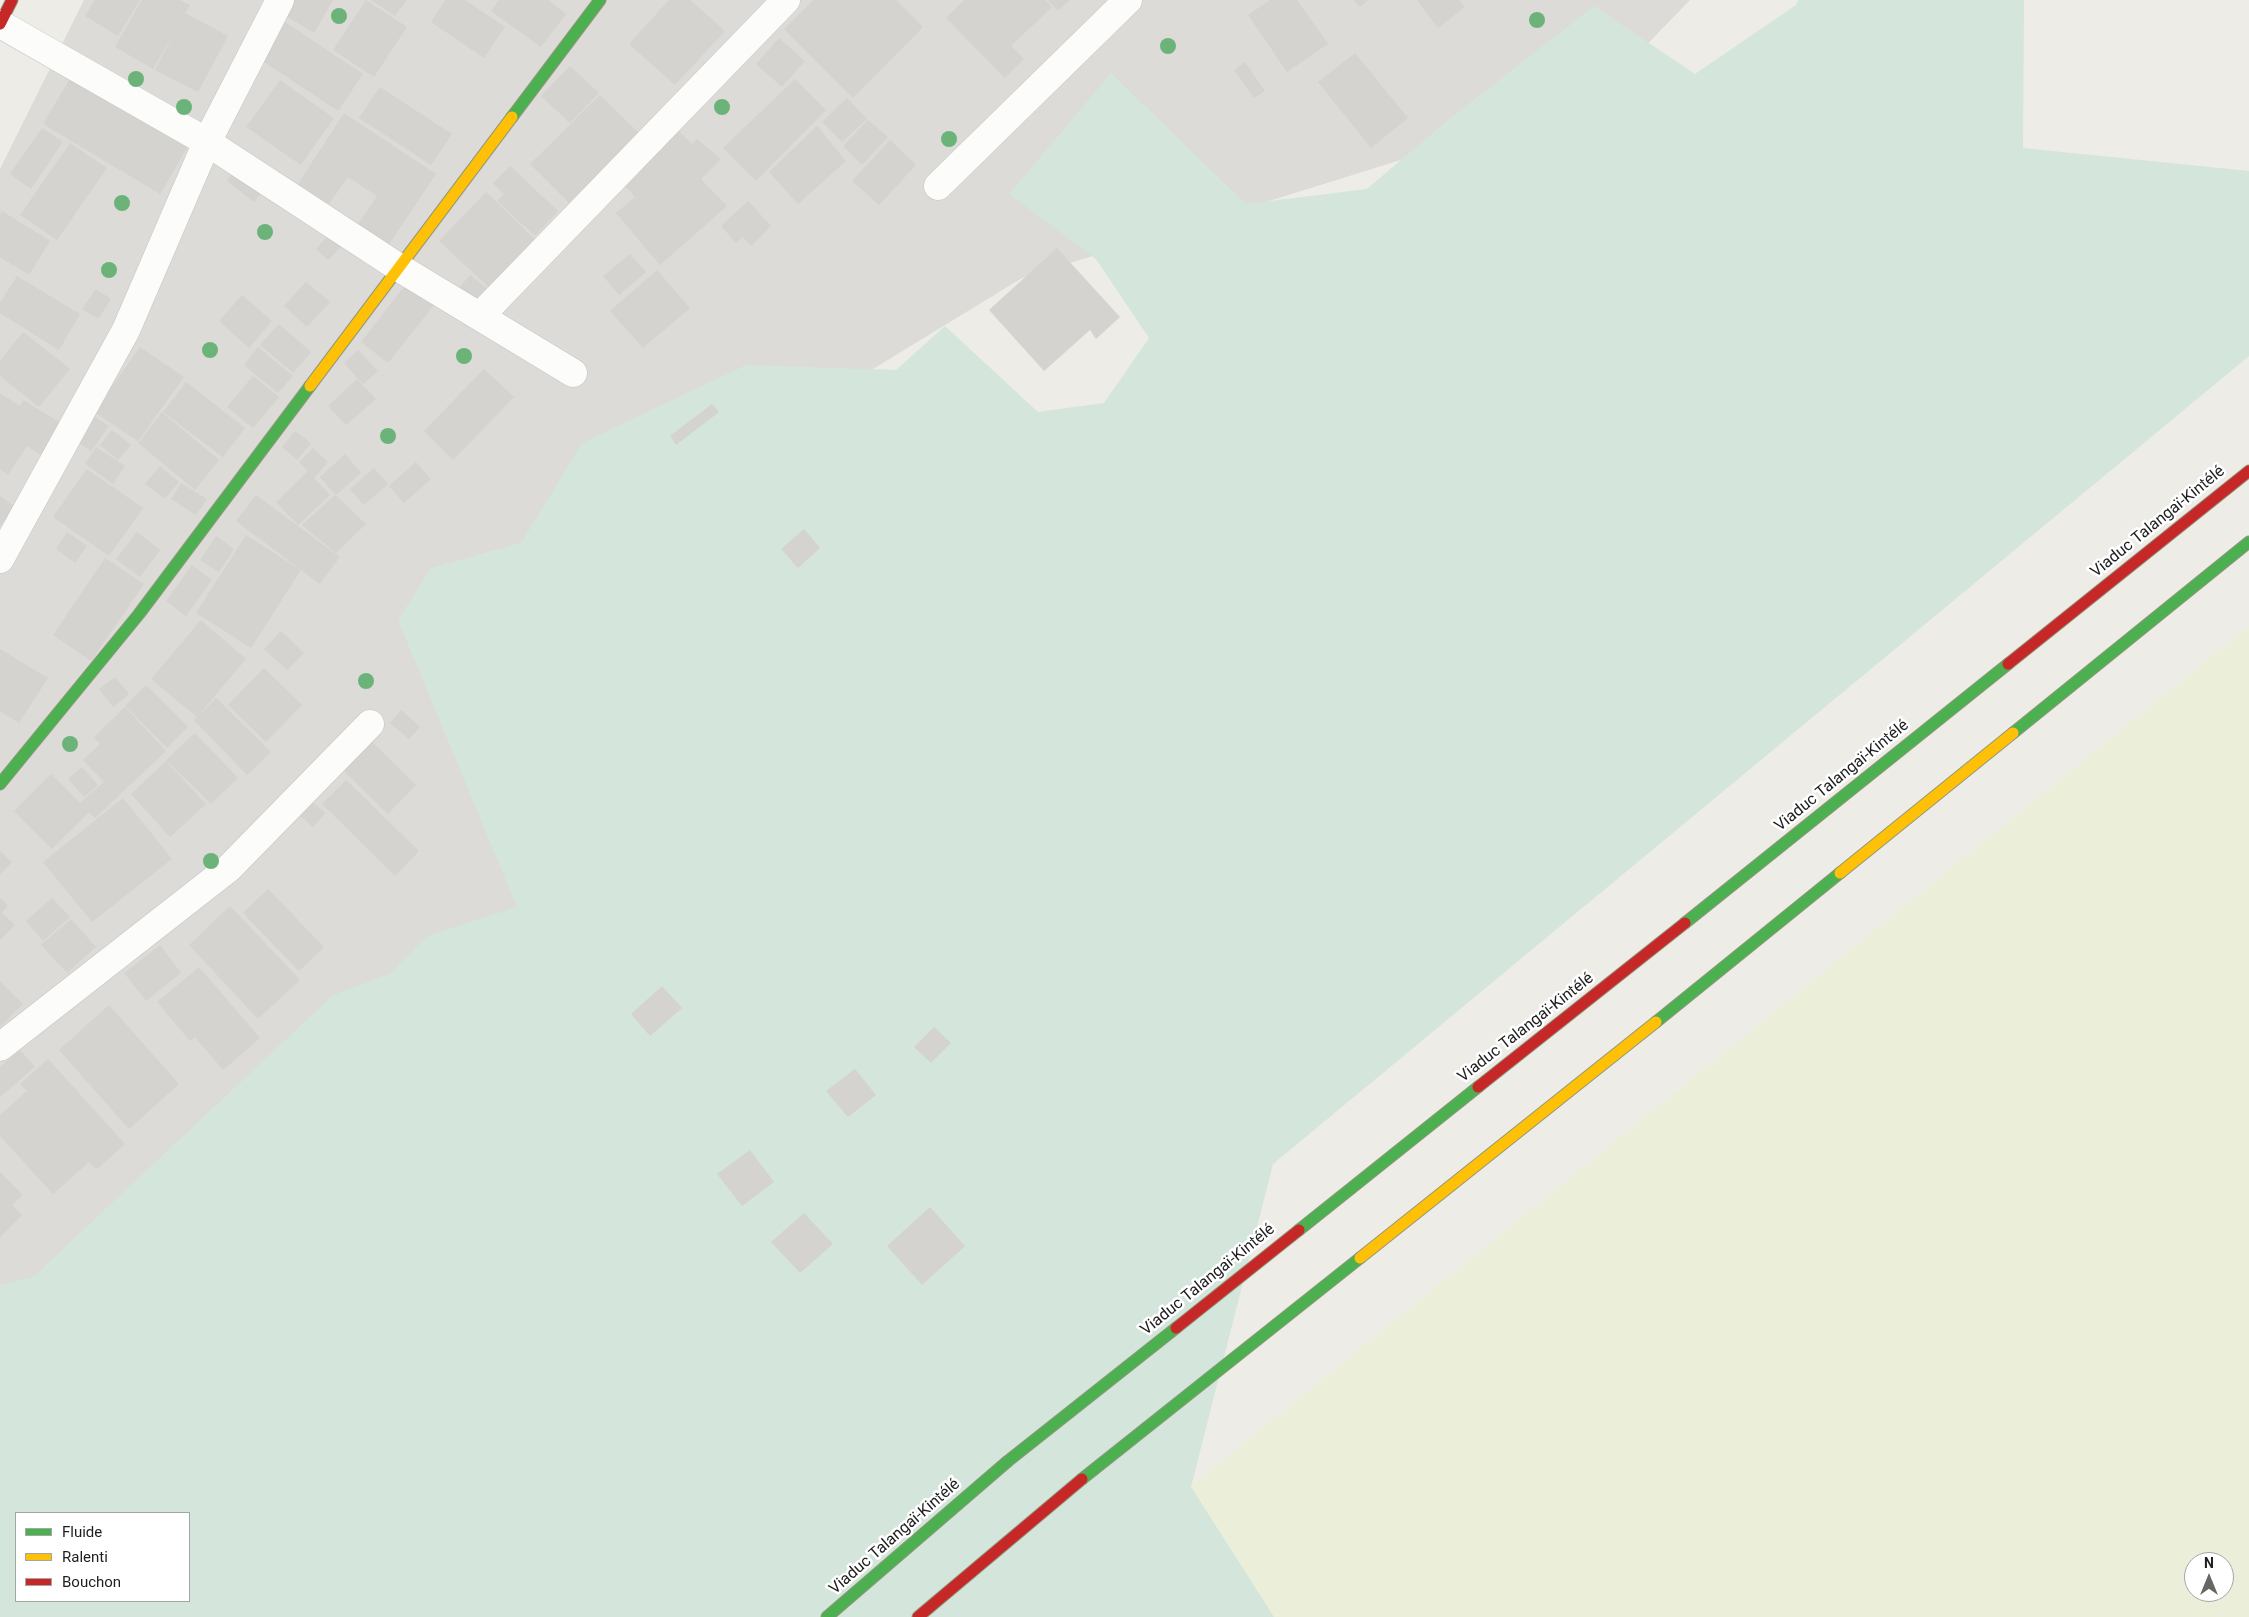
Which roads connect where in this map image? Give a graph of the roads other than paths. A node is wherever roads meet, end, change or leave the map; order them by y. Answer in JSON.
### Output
{"nodes":[{"id":1,"x":12,"y":0,"type":"edge"},
{"id":2,"x":280,"y":0,"type":"edge"},
{"id":3,"x":600,"y":0,"type":"edge"},
{"id":4,"x":786,"y":0,"type":"edge"},
{"id":5,"x":1128,"y":0,"type":"edge"},
{"id":6,"x":0,"y":24,"type":"edge"},
{"id":7,"x":207,"y":142,"type":"junction"},
{"id":8,"x":938,"y":186,"type":"dead end"},
{"id":9,"x":398,"y":267,"type":"junction"},
{"id":10,"x":480,"y":316,"type":"junction"},
{"id":11,"x":573,"y":374,"type":"dead end"},
{"id":12,"x":2249,"y":470,"type":"edge"},
{"id":13,"x":2249,"y":542,"type":"edge"},
{"id":14,"x":0,"y":559,"type":"edge"},
{"id":15,"x":370,"y":724,"type":"dead end"},
{"id":16,"x":0,"y":784,"type":"edge"},
{"id":17,"x":0,"y":1047,"type":"edge"},
{"id":18,"x":827,"y":1617,"type":"edge"},
{"id":19,"x":918,"y":1617,"type":"edge"}],
"edges":[{"from":1,"to":6,"type":"main road"},
{"from":2,"to":7,"type":"street"},
{"from":3,"to":9,"type":"main road"},
{"from":4,"to":10,"type":"street"},
{"from":5,"to":8,"type":"street"},
{"from":6,"to":7,"type":"street"},
{"from":7,"to":9,"type":"street"},
{"from":7,"to":14,"type":"street"},
{"from":9,"to":10,"type":"street"},
{"from":9,"to":16,"type":"main road"},
{"from":10,"to":11,"type":"street"},
{"from":12,"to":18,"type":"main road","name":"Viaduc Talangaï-Kintélé"},
{"from":13,"to":19,"type":"main road"},
{"from":15,"to":17,"type":"street"}]}
